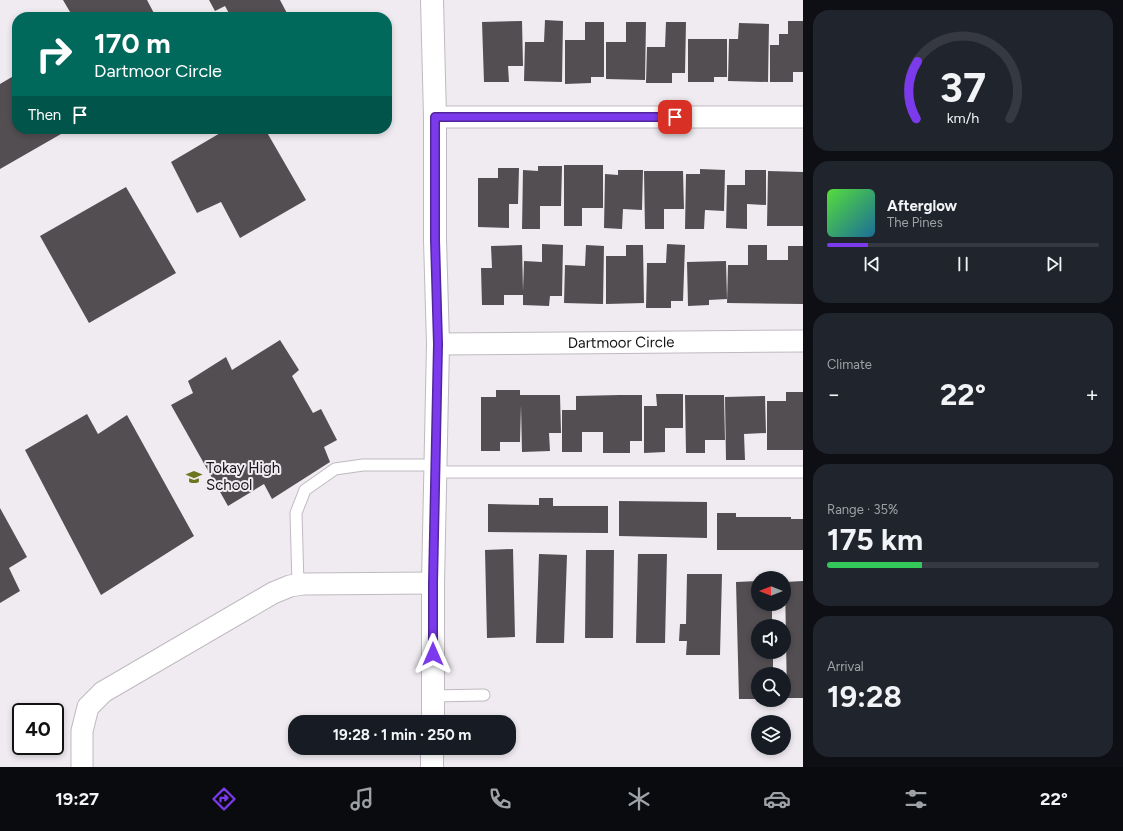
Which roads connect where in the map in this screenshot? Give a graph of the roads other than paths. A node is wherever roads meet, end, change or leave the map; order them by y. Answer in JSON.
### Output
{"nodes":[{"id":1,"x":432,"y":0,"type":"edge"},
{"id":2,"x":435,"y":117,"type":"junction"},
{"id":3,"x":803,"y":117,"type":"edge"},
{"id":4,"x":803,"y":341,"type":"edge"},
{"id":5,"x":438,"y":344,"type":"junction"},
{"id":6,"x":436,"y":468,"type":"junction"},
{"id":7,"x":803,"y":472,"type":"edge"},
{"id":8,"x":433,"y":583,"type":"junction"},
{"id":9,"x":298,"y":585,"type":"junction"},
{"id":10,"x":484,"y":695,"type":"dead end"},
{"id":11,"x":433,"y":696,"type":"junction"},
{"id":12,"x":433,"y":715,"type":"edge"},
{"id":13,"x":432,"y":755,"type":"edge"},
{"id":14,"x":82,"y":767,"type":"edge"},
{"id":15,"x":432,"y":767,"type":"edge"}],
"edges":[{"from":1,"to":2,"type":"street"},
{"from":2,"to":3,"type":"street"},
{"from":2,"to":5,"type":"street"},
{"from":4,"to":5,"type":"street","name":"Dartmoor Circle"},
{"from":5,"to":6,"type":"street"},
{"from":6,"to":7,"type":"lane"},
{"from":6,"to":8,"type":"street"},
{"from":6,"to":9,"type":"lane"},
{"from":8,"to":9,"type":"street"},
{"from":8,"to":11,"type":"street"},
{"from":9,"to":14,"type":"street"},
{"from":10,"to":11,"type":"lane"},
{"from":11,"to":12,"type":"street"},
{"from":13,"to":15,"type":"street"}]}
